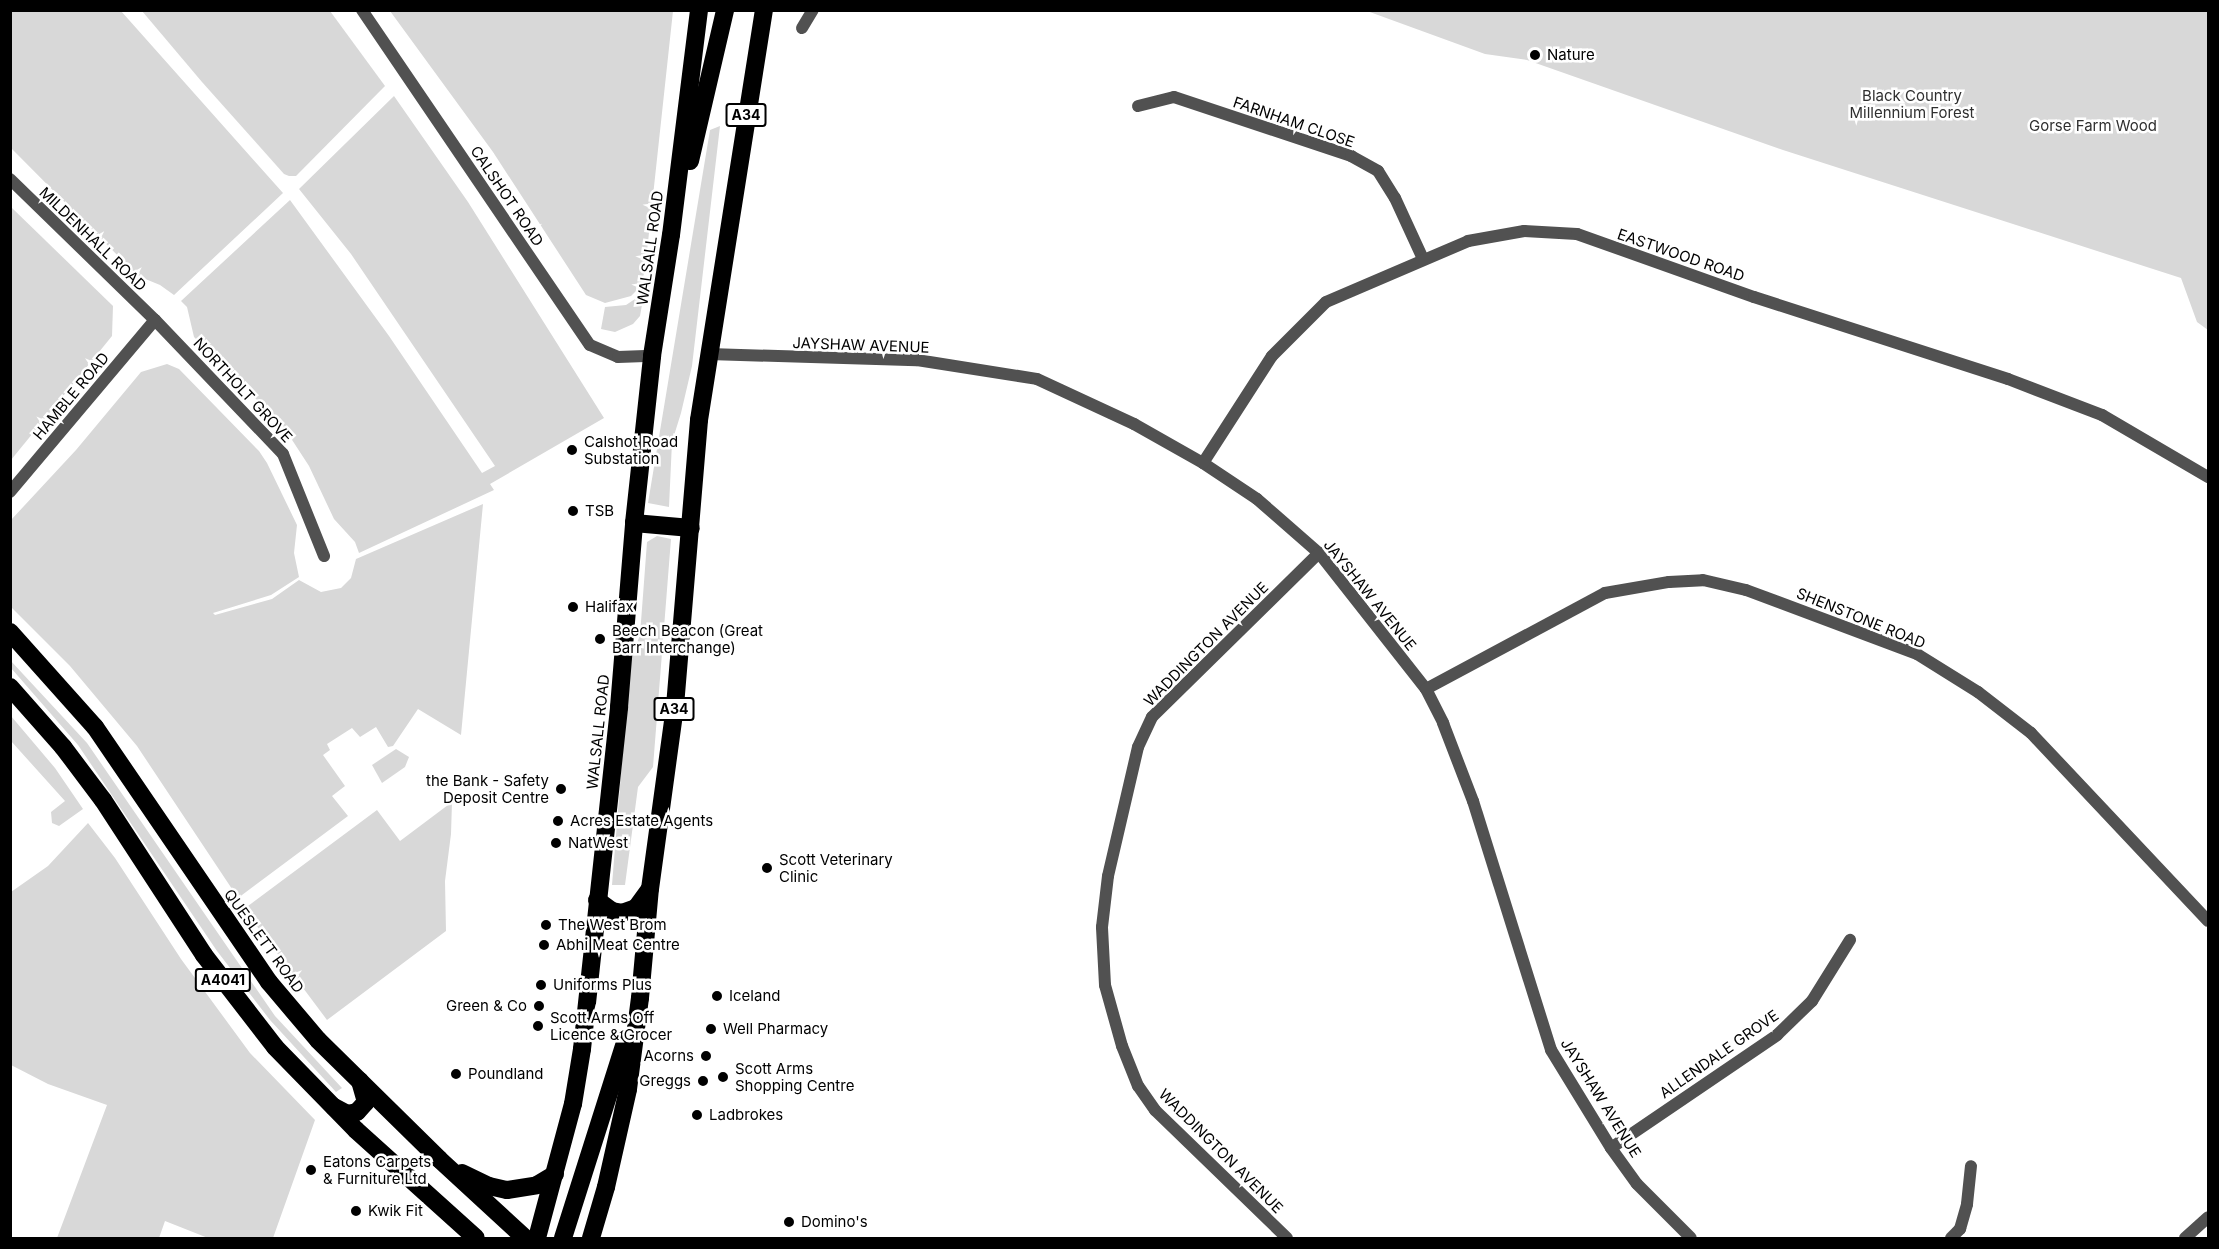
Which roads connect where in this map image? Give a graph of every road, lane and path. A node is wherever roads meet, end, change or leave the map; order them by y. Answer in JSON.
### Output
{"nodes":[{"id":1,"x":362,"y":10,"type":"edge"},
{"id":2,"x":699,"y":10,"type":"edge"},
{"id":3,"x":725,"y":10,"type":"edge"},
{"id":4,"x":764,"y":10,"type":"edge"},
{"id":5,"x":810,"y":12,"type":"edge"},
{"id":6,"x":802,"y":28,"type":"dead end"},
{"id":7,"x":1138,"y":106,"type":"dead end"},
{"id":8,"x":10,"y":179,"type":"edge"},
{"id":9,"x":671,"y":235,"type":"junction"},
{"id":10,"x":1423,"y":259,"type":"junction"},
{"id":11,"x":155,"y":320,"type":"junction"},
{"id":12,"x":710,"y":354,"type":"junction"},
{"id":13,"x":652,"y":356,"type":"junction"},
{"id":14,"x":1203,"y":463,"type":"junction"},
{"id":15,"x":2208,"y":477,"type":"edge"},
{"id":16,"x":10,"y":492,"type":"edge"},
{"id":17,"x":634,"y":523,"type":"junction"},
{"id":18,"x":691,"y":528,"type":"junction"},
{"id":19,"x":1319,"y":553,"type":"junction"},
{"id":20,"x":324,"y":556,"type":"dead end"},
{"id":21,"x":10,"y":632,"type":"edge"},
{"id":22,"x":10,"y":687,"type":"edge"},
{"id":23,"x":1426,"y":689,"type":"junction"},
{"id":24,"x":650,"y":889,"type":"junction"},
{"id":25,"x":597,"y":900,"type":"junction"},
{"id":26,"x":2208,"y":921,"type":"edge"},
{"id":27,"x":1850,"y":940,"type":"dead end"},
{"id":28,"x":640,"y":998,"type":"junction"},
{"id":29,"x":360,"y":1081,"type":"junction"},
{"id":30,"x":334,"y":1107,"type":"junction"},
{"id":31,"x":1611,"y":1148,"type":"junction"},
{"id":32,"x":440,"y":1160,"type":"junction"},
{"id":33,"x":1971,"y":1166,"type":"dead end"},
{"id":34,"x":555,"y":1174,"type":"junction"},
{"id":35,"x":2208,"y":1217,"type":"edge"},
{"id":36,"x":476,"y":1239,"type":"edge"},
{"id":37,"x":525,"y":1239,"type":"edge"},
{"id":38,"x":537,"y":1239,"type":"edge"},
{"id":39,"x":563,"y":1239,"type":"edge"},
{"id":40,"x":591,"y":1239,"type":"edge"},
{"id":41,"x":1287,"y":1239,"type":"edge"},
{"id":42,"x":1691,"y":1239,"type":"edge"},
{"id":43,"x":1951,"y":1239,"type":"edge"},
{"id":44,"x":2185,"y":1239,"type":"edge"}],
"edges":[{"from":1,"to":13,"type":"street","name":"CALSHOT ROAD"},
{"from":2,"to":9,"type":"highway","name":"WALSALL ROAD"},
{"from":3,"to":9,"type":"highway"},
{"from":4,"to":12,"type":"highway","number":"A34"},
{"from":5,"to":6,"type":"street"},
{"from":7,"to":10,"type":"street","name":"FARNHAM CLOSE"},
{"from":8,"to":11,"type":"street","name":"MILDENHALL ROAD"},
{"from":9,"to":13,"type":"highway","name":"WALSALL ROAD"},
{"from":10,"to":14,"type":"street","name":"EASTWOOD ROAD"},
{"from":10,"to":15,"type":"street","name":"EASTWOOD ROAD"},
{"from":11,"to":16,"type":"street","name":"HAMBLE ROAD"},
{"from":11,"to":20,"type":"street","name":"NORTHOLT GROVE"},
{"from":12,"to":14,"type":"street","name":"JAYSHAW AVENUE"},
{"from":12,"to":18,"type":"highway","number":"A34"},
{"from":13,"to":17,"type":"highway","name":"WALSALL ROAD"},
{"from":14,"to":19,"type":"street","name":"JAYSHAW AVENUE"},
{"from":17,"to":18,"type":"highway"},
{"from":17,"to":25,"type":"highway","name":"WALSALL ROAD"},
{"from":18,"to":24,"type":"highway","number":"A34"},
{"from":19,"to":23,"type":"street","name":"JAYSHAW AVENUE"},
{"from":19,"to":41,"type":"street","name":"WADDINGTON AVENUE"},
{"from":21,"to":29,"type":"highway","name":"QUESLETT ROAD","number":"A4041"},
{"from":22,"to":30,"type":"highway","number":"A4041"},
{"from":23,"to":26,"type":"street","name":"SHENSTONE ROAD"},
{"from":23,"to":31,"type":"street","name":"JAYSHAW AVENUE"},
{"from":24,"to":25,"type":"highway"},
{"from":24,"to":28,"type":"highway","number":"A34"},
{"from":25,"to":34,"type":"highway","name":"WALSALL ROAD"},
{"from":27,"to":31,"type":"street","name":"ALLENDALE GROVE"},
{"from":28,"to":39,"type":"highway","number":"A34"},
{"from":28,"to":40,"type":"highway","number":"A34"},
{"from":29,"to":30,"type":"highway"},
{"from":29,"to":32,"type":"highway","name":"QUESLETT ROAD","number":"A4041"},
{"from":30,"to":36,"type":"highway","number":"A4041"},
{"from":31,"to":42,"type":"street","name":"JAYSHAW AVENUE"},
{"from":32,"to":34,"type":"highway"},
{"from":32,"to":37,"type":"highway","name":"QUESLETT ROAD","number":"A4041"},
{"from":33,"to":43,"type":"street"},
{"from":34,"to":38,"type":"highway","name":"WALSALL ROAD"},
{"from":35,"to":44,"type":"street"}]}
